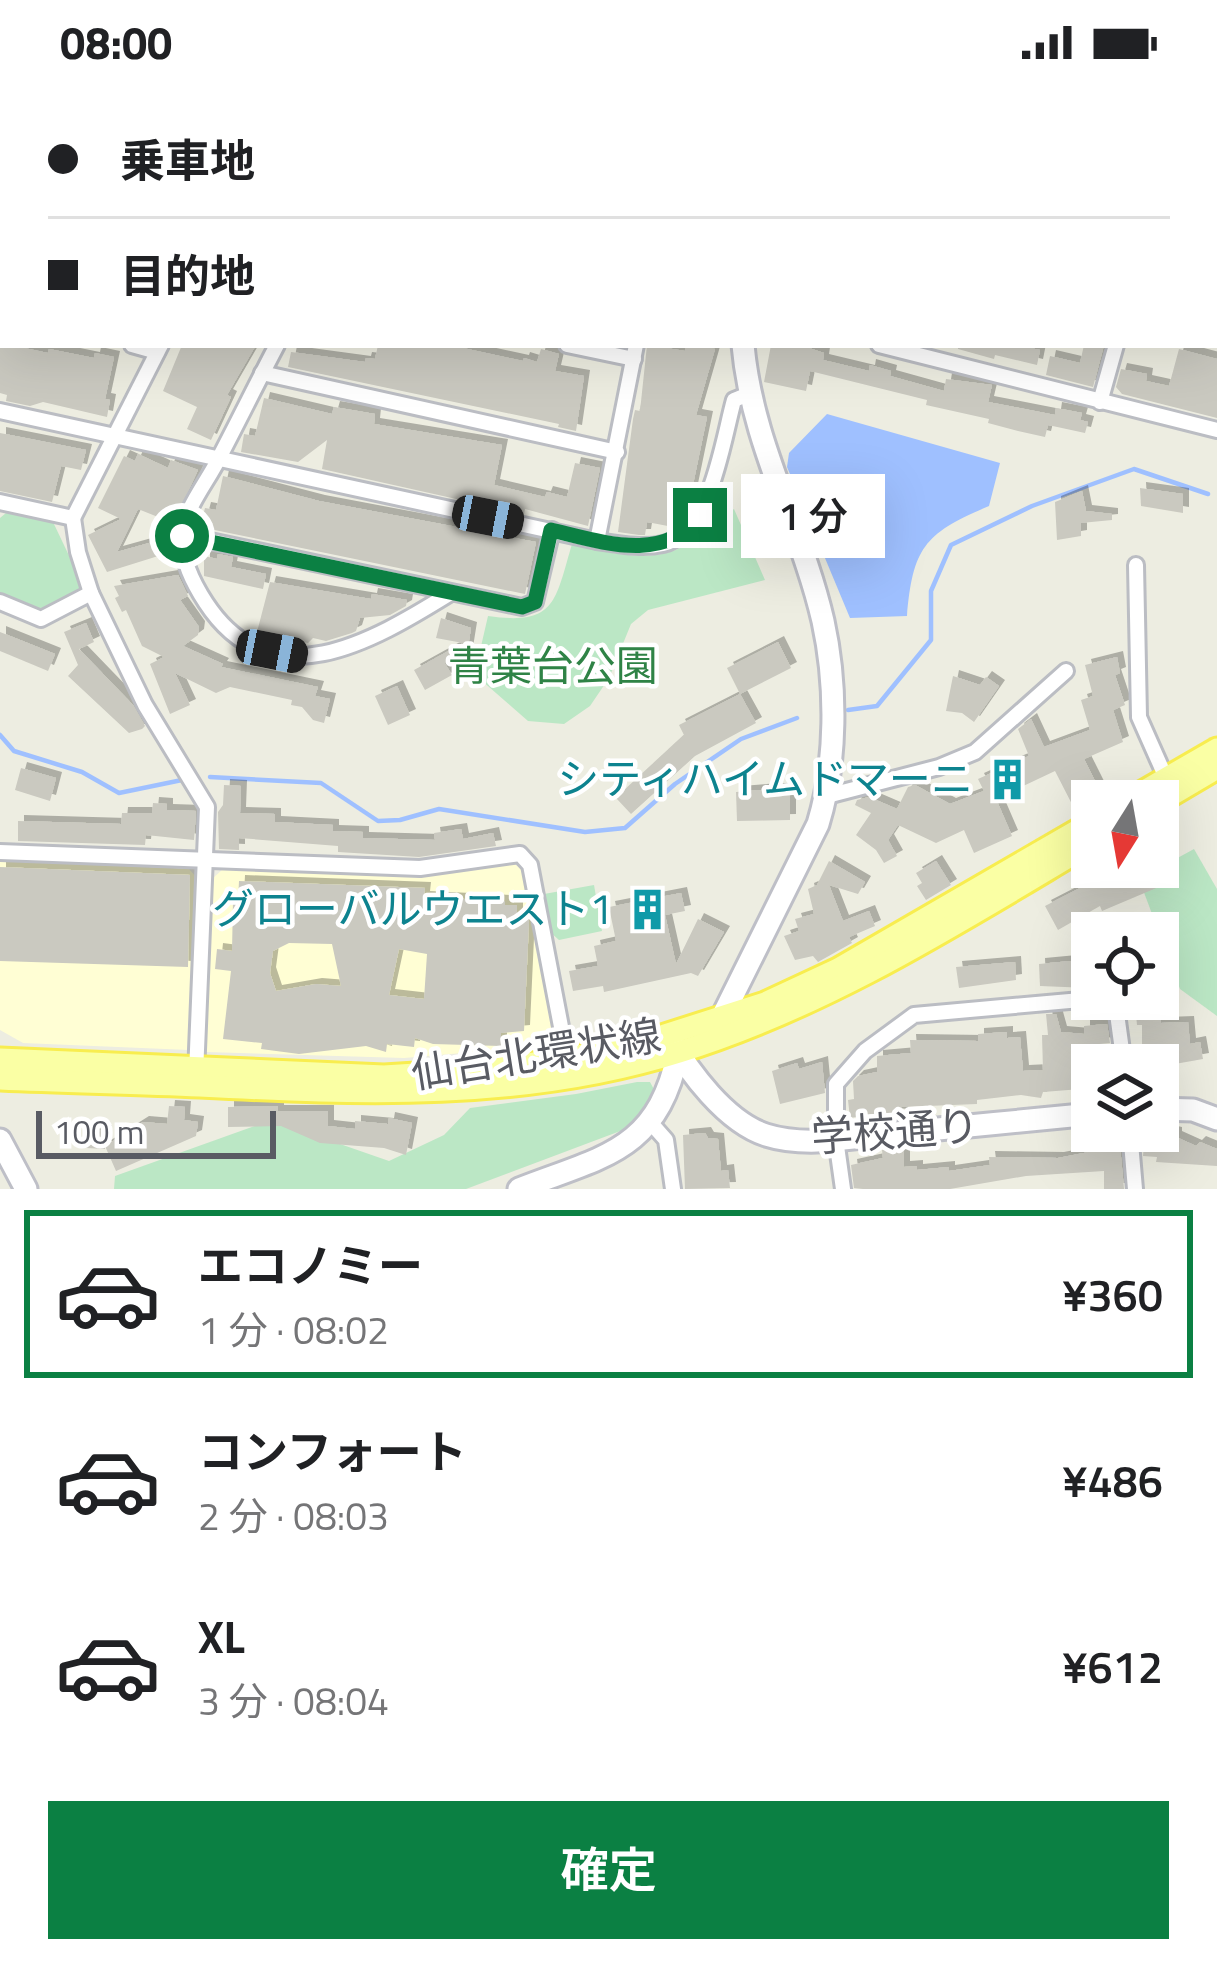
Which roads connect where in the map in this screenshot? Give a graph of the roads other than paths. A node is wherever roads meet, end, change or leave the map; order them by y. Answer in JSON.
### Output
{"nodes":[{"id":1,"x":276,"y":348,"type":"edge"},
{"id":2,"x":596,"y":348,"type":"edge"},
{"id":3,"x":742,"y":348,"type":"edge"},
{"id":4,"x":891,"y":348,"type":"edge"},
{"id":5,"x":1115,"y":348,"type":"edge"},
{"id":6,"x":159,"y":349,"type":"edge"},
{"id":7,"x":635,"y":352,"type":"edge"},
{"id":8,"x":262,"y":373,"type":"junction"},
{"id":9,"x":749,"y":394,"type":"junction"},
{"id":10,"x":1100,"y":402,"type":"junction"},
{"id":11,"x":0,"y":411,"type":"edge"},
{"id":12,"x":1217,"y":430,"type":"edge"},
{"id":13,"x":116,"y":434,"type":"junction"},
{"id":14,"x":617,"y":452,"type":"junction"},
{"id":15,"x":220,"y":457,"type":"junction"},
{"id":16,"x":0,"y":502,"type":"edge"},
{"id":17,"x":74,"y":518,"type":"junction"},
{"id":18,"x":551,"y":530,"type":"junction"},
{"id":19,"x":182,"y":536,"type":"junction"},
{"id":20,"x":597,"y":541,"type":"junction"},
{"id":21,"x":1136,"y":565,"type":"dead end"},
{"id":22,"x":91,"y":593,"type":"junction"},
{"id":23,"x":448,"y":594,"type":"junction"},
{"id":24,"x":0,"y":602,"type":"edge"},
{"id":25,"x":1066,"y":671,"type":"dead end"},
{"id":26,"x":1217,"y":749,"type":"edge"},
{"id":27,"x":1217,"y":768,"type":"edge"},
{"id":28,"x":1166,"y":778,"type":"junction"},
{"id":29,"x":1163,"y":780,"type":"edge"},
{"id":30,"x":1179,"y":791,"type":"edge"},
{"id":31,"x":827,"y":796,"type":"junction"},
{"id":32,"x":1071,"y":834,"type":"edge"},
{"id":33,"x":0,"y":852,"type":"edge"},
{"id":34,"x":1071,"y":855,"type":"edge"},
{"id":35,"x":207,"y":861,"type":"junction"},
{"id":36,"x":1071,"y":1001,"type":"edge"},
{"id":37,"x":724,"y":1027,"type":"junction"},
{"id":38,"x":673,"y":1045,"type":"junction"},
{"id":39,"x":568,"y":1058,"type":"junction"},
{"id":40,"x":0,"y":1059,"type":"edge"},
{"id":41,"x":196,"y":1077,"type":"junction"},
{"id":42,"x":0,"y":1079,"type":"edge"},
{"id":43,"x":1179,"y":1110,"type":"edge"},
{"id":44,"x":1071,"y":1116,"type":"edge"},
{"id":45,"x":1217,"y":1119,"type":"edge"},
{"id":46,"x":651,"y":1123,"type":"junction"},
{"id":47,"x":836,"y":1139,"type":"junction"},
{"id":48,"x":0,"y":1140,"type":"edge"},
{"id":49,"x":1132,"y":1152,"type":"edge"},
{"id":50,"x":26,"y":1189,"type":"edge"},
{"id":51,"x":519,"y":1189,"type":"edge"},
{"id":52,"x":673,"y":1189,"type":"edge"},
{"id":53,"x":843,"y":1189,"type":"edge"},
{"id":54,"x":1136,"y":1189,"type":"edge"}],
"edges":[{"from":1,"to":8,"type":"street"},
{"from":2,"to":7,"type":"street"},
{"from":3,"to":9,"type":"street"},
{"from":4,"to":10,"type":"street"},
{"from":5,"to":10,"type":"street"},
{"from":6,"to":13,"type":"street"},
{"from":7,"to":14,"type":"street"},
{"from":8,"to":14,"type":"street"},
{"from":8,"to":15,"type":"street"},
{"from":9,"to":20,"type":"street"},
{"from":9,"to":31,"type":"street"},
{"from":10,"to":12,"type":"street"},
{"from":11,"to":13,"type":"street"},
{"from":13,"to":15,"type":"street"},
{"from":13,"to":17,"type":"street"},
{"from":14,"to":20,"type":"street"},
{"from":15,"to":18,"type":"street"},
{"from":15,"to":19,"type":"street"},
{"from":16,"to":17,"type":"street"},
{"from":17,"to":22,"type":"street"},
{"from":18,"to":20,"type":"street"},
{"from":18,"to":23,"type":"street"},
{"from":19,"to":23,"type":"street"},
{"from":19,"to":23,"type":"street"},
{"from":21,"to":28,"type":"street"},
{"from":22,"to":24,"type":"street"},
{"from":22,"to":35,"type":"street"},
{"from":25,"to":31,"type":"street"},
{"from":26,"to":28,"type":"main road"},
{"from":27,"to":30,"type":"main road"},
{"from":28,"to":29,"type":"main road"},
{"from":31,"to":37,"type":"street"},
{"from":32,"to":37,"type":"main road","name":"仙台北環状線"},
{"from":33,"to":35,"type":"street"},
{"from":34,"to":37,"type":"main road","name":"仙台北環状線"},
{"from":35,"to":39,"type":"street"},
{"from":35,"to":41,"type":"street"},
{"from":36,"to":47,"type":"street"},
{"from":37,"to":38,"type":"main road","name":"仙台北環状線"},
{"from":38,"to":39,"type":"main road","name":"仙台北環状線"},
{"from":38,"to":41,"type":"main road","name":"仙台北環状線"},
{"from":38,"to":46,"type":"street"},
{"from":38,"to":47,"type":"street","name":"学校通り"},
{"from":39,"to":41,"type":"main road","name":"仙台北環状線"},
{"from":40,"to":41,"type":"main road","name":"仙台北環状線"},
{"from":41,"to":42,"type":"main road","name":"仙台北環状線"},
{"from":43,"to":45,"type":"street"},
{"from":44,"to":47,"type":"street","name":"学校通り"},
{"from":46,"to":51,"type":"street"},
{"from":46,"to":52,"type":"street"},
{"from":47,"to":53,"type":"street"},
{"from":48,"to":50,"type":"street"},
{"from":49,"to":54,"type":"street"}]}
